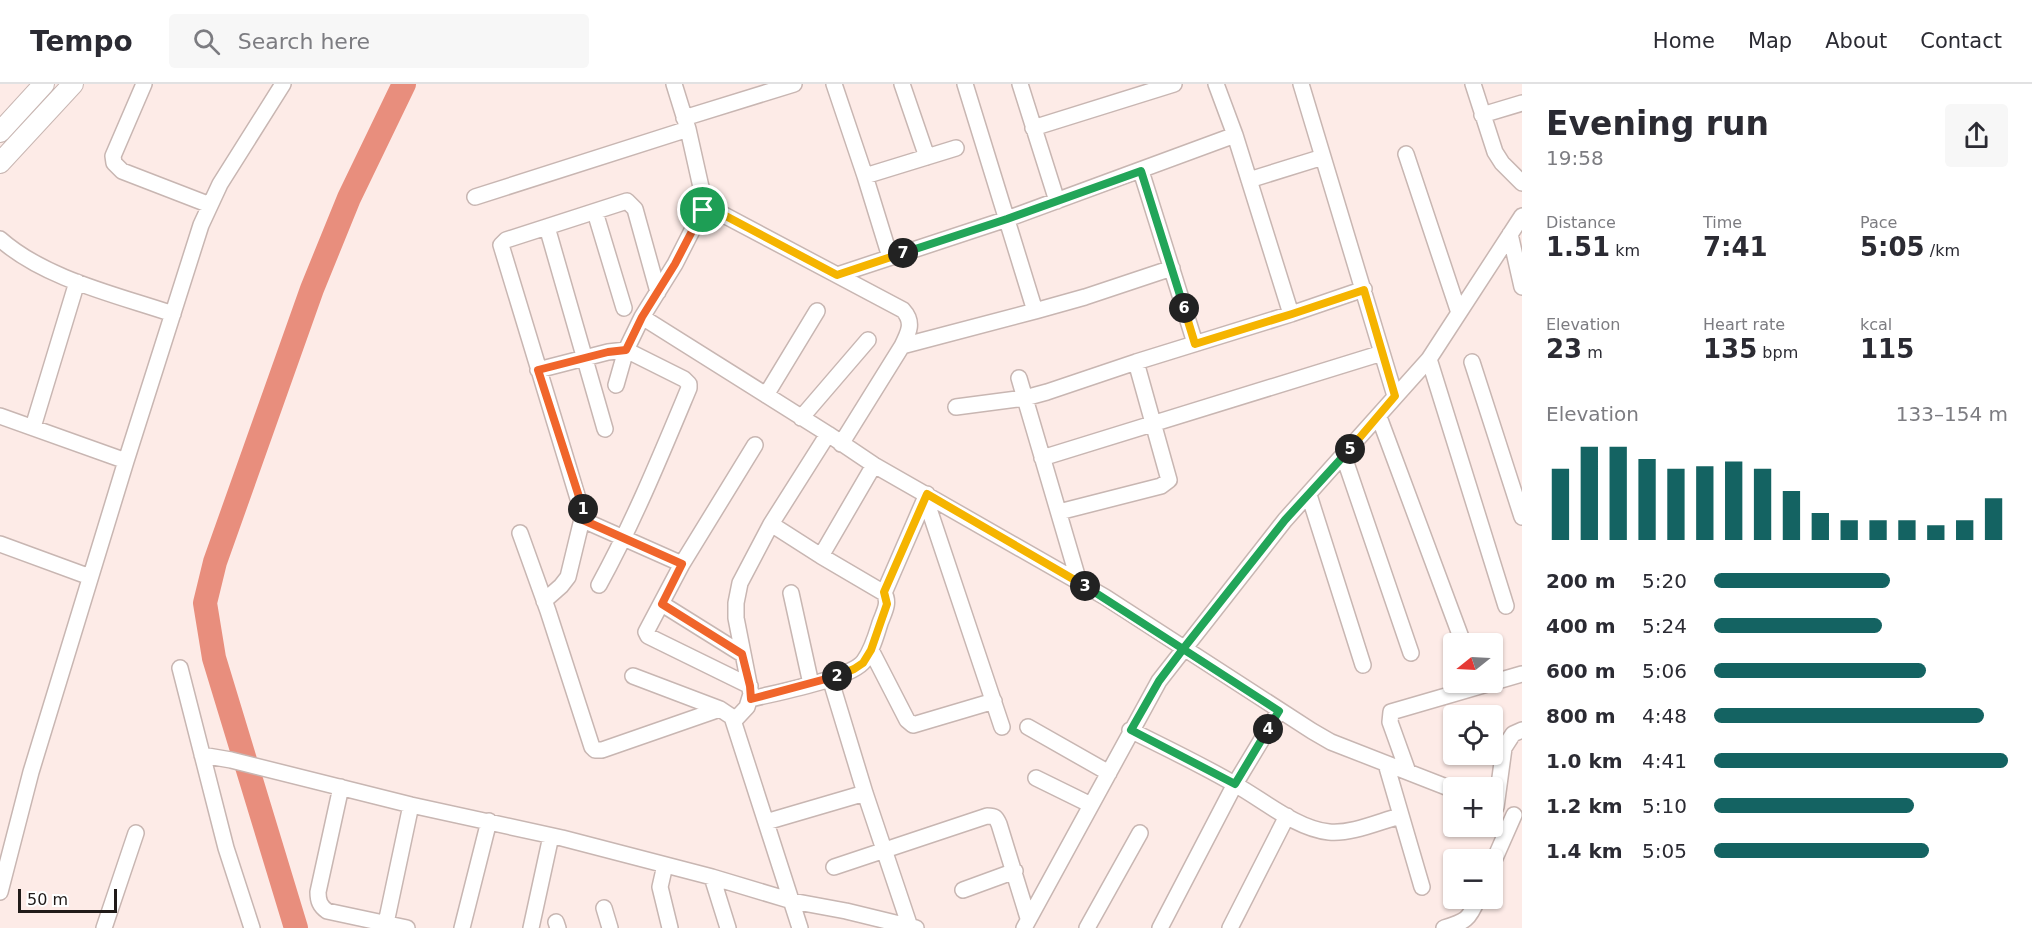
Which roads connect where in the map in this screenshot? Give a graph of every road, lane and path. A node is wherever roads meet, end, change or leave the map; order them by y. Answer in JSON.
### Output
{"nodes":[{"id":1,"x":44,"y":84,"type":"edge"},
{"id":2,"x":73,"y":84,"type":"edge"},
{"id":3,"x":144,"y":84,"type":"edge"},
{"id":4,"x":283,"y":84,"type":"edge"},
{"id":5,"x":674,"y":84,"type":"edge"},
{"id":6,"x":794,"y":84,"type":"edge"},
{"id":7,"x":834,"y":84,"type":"edge"},
{"id":8,"x":902,"y":84,"type":"edge"},
{"id":9,"x":965,"y":84,"type":"edge"},
{"id":10,"x":1020,"y":84,"type":"edge"},
{"id":11,"x":1174,"y":84,"type":"edge"},
{"id":12,"x":1216,"y":84,"type":"edge"},
{"id":13,"x":1301,"y":84,"type":"edge"},
{"id":14,"x":1473,"y":84,"type":"edge"},
{"id":15,"x":1144,"y":89,"type":"edge"},
{"id":16,"x":1522,"y":103,"type":"edge"},
{"id":17,"x":1482,"y":115,"type":"junction"},
{"id":18,"x":686,"y":123,"type":"junction"},
{"id":19,"x":1033,"y":128,"type":"junction"},
{"id":20,"x":0,"y":132,"type":"edge"},
{"id":21,"x":1234,"y":135,"type":"junction"},
{"id":22,"x":956,"y":148,"type":"dead end"},
{"id":23,"x":1406,"y":153,"type":"dead end"},
{"id":24,"x":927,"y":157,"type":"junction"},
{"id":25,"x":1323,"y":158,"type":"junction"},
{"id":26,"x":0,"y":163,"type":"edge"},
{"id":27,"x":1141,"y":171,"type":"junction"},
{"id":28,"x":865,"y":176,"type":"junction"},
{"id":29,"x":1249,"y":180,"type":"junction"},
{"id":30,"x":1522,"y":183,"type":"edge"},
{"id":31,"x":475,"y":197,"type":"dead end"},
{"id":32,"x":1057,"y":201,"type":"junction"},
{"id":33,"x":210,"y":205,"type":"junction"},
{"id":34,"x":705,"y":205,"type":"junction"},
{"id":35,"x":595,"y":212,"type":"junction"},
{"id":36,"x":1522,"y":216,"type":"edge"},
{"id":37,"x":1007,"y":219,"type":"junction"},
{"id":38,"x":546,"y":227,"type":"junction"},
{"id":39,"x":1510,"y":234,"type":"junction"},
{"id":40,"x":0,"y":239,"type":"edge"},
{"id":41,"x":890,"y":257,"type":"junction"},
{"id":42,"x":1172,"y":268,"type":"junction"},
{"id":43,"x":837,"y":275,"type":"junction"},
{"id":44,"x":76,"y":282,"type":"junction"},
{"id":45,"x":1522,"y":287,"type":"edge"},
{"id":46,"x":1364,"y":290,"type":"junction"},
{"id":47,"x":658,"y":292,"type":"junction"},
{"id":48,"x":624,"y":308,"type":"dead end"},
{"id":49,"x":1035,"y":310,"type":"junction"},
{"id":50,"x":817,"y":311,"type":"dead end"},
{"id":51,"x":1459,"y":313,"type":"junction"},
{"id":52,"x":173,"y":314,"type":"junction"},
{"id":53,"x":1292,"y":314,"type":"junction"},
{"id":54,"x":642,"y":317,"type":"junction"},
{"id":55,"x":868,"y":340,"type":"dead end"},
{"id":56,"x":1195,"y":344,"type":"junction"},
{"id":57,"x":902,"y":346,"type":"junction"},
{"id":58,"x":626,"y":350,"type":"junction"},
{"id":59,"x":1382,"y":353,"type":"junction"},
{"id":60,"x":584,"y":359,"type":"junction"},
{"id":61,"x":1429,"y":359,"type":"junction"},
{"id":62,"x":1136,"y":362,"type":"junction"},
{"id":63,"x":1472,"y":362,"type":"dead end"},
{"id":64,"x":538,"y":370,"type":"junction"},
{"id":65,"x":1019,"y":378,"type":"dead end"},
{"id":66,"x":616,"y":385,"type":"dead end"},
{"id":67,"x":766,"y":395,"type":"junction"},
{"id":68,"x":1395,"y":396,"type":"junction"},
{"id":69,"x":1025,"y":398,"type":"junction"},
{"id":70,"x":956,"y":407,"type":"dead end"},
{"id":71,"x":0,"y":416,"type":"edge"},
{"id":72,"x":1379,"y":417,"type":"junction"},
{"id":73,"x":801,"y":418,"type":"junction"},
{"id":74,"x":1154,"y":425,"type":"junction"},
{"id":75,"x":33,"y":427,"type":"junction"},
{"id":76,"x":605,"y":429,"type":"dead end"},
{"id":77,"x":828,"y":434,"type":"junction"},
{"id":78,"x":841,"y":444,"type":"junction"},
{"id":79,"x":755,"y":445,"type":"dead end"},
{"id":80,"x":1344,"y":457,"type":"junction"},
{"id":81,"x":1042,"y":458,"type":"junction"},
{"id":82,"x":126,"y":461,"type":"junction"},
{"id":83,"x":874,"y":465,"type":"junction"},
{"id":84,"x":926,"y":495,"type":"junction"},
{"id":85,"x":1309,"y":495,"type":"junction"},
{"id":86,"x":1059,"y":512,"type":"junction"},
{"id":87,"x":1522,"y":517,"type":"edge"},
{"id":88,"x":583,"y":520,"type":"junction"},
{"id":89,"x":771,"y":524,"type":"junction"},
{"id":90,"x":520,"y":533,"type":"dead end"},
{"id":91,"x":624,"y":539,"type":"junction"},
{"id":92,"x":1,"y":548,"type":"edge"},
{"id":93,"x":821,"y":556,"type":"junction"},
{"id":94,"x":682,"y":564,"type":"junction"},
{"id":95,"x":90,"y":577,"type":"junction"},
{"id":96,"x":1079,"y":582,"type":"junction"},
{"id":97,"x":599,"y":585,"type":"dead end"},
{"id":98,"x":884,"y":592,"type":"junction"},
{"id":99,"x":791,"y":593,"type":"dead end"},
{"id":100,"x":544,"y":601,"type":"junction"},
{"id":101,"x":662,"y":604,"type":"junction"},
{"id":102,"x":1506,"y":606,"type":"dead end"},
{"id":103,"x":1459,"y":633,"type":"edge"},
{"id":104,"x":1183,"y":649,"type":"junction"},
{"id":105,"x":871,"y":650,"type":"junction"},
{"id":106,"x":1410,"y":653,"type":"dead end"},
{"id":107,"x":742,"y":654,"type":"junction"},
{"id":108,"x":1363,"y":665,"type":"dead end"},
{"id":109,"x":180,"y":668,"type":"dead end"},
{"id":110,"x":1522,"y":674,"type":"edge"},
{"id":111,"x":633,"y":676,"type":"dead end"},
{"id":112,"x":830,"y":678,"type":"junction"},
{"id":113,"x":811,"y":684,"type":"junction"},
{"id":114,"x":751,"y":693,"type":"junction"},
{"id":115,"x":994,"y":701,"type":"junction"},
{"id":116,"x":720,"y":709,"type":"junction"},
{"id":117,"x":1279,"y":711,"type":"junction"},
{"id":118,"x":734,"y":721,"type":"junction"},
{"id":119,"x":1002,"y":727,"type":"dead end"},
{"id":120,"x":1028,"y":727,"type":"dead end"},
{"id":121,"x":1131,"y":730,"type":"junction"},
{"id":122,"x":1522,"y":730,"type":"edge"},
{"id":123,"x":202,"y":755,"type":"junction"},
{"id":124,"x":1386,"y":764,"type":"junction"},
{"id":125,"x":1109,"y":772,"type":"junction"},
{"id":126,"x":1408,"y":772,"type":"junction"},
{"id":127,"x":1499,"y":777,"type":"edge"},
{"id":128,"x":1036,"y":778,"type":"dead end"},
{"id":129,"x":1235,"y":784,"type":"junction"},
{"id":130,"x":1443,"y":786,"type":"edge"},
{"id":131,"x":341,"y":787,"type":"junction"},
{"id":132,"x":865,"y":793,"type":"junction"},
{"id":133,"x":411,"y":805,"type":"junction"},
{"id":134,"x":1091,"y":806,"type":"junction"},
{"id":135,"x":1503,"y":810,"type":"edge"},
{"id":136,"x":1287,"y":816,"type":"junction"},
{"id":137,"x":1400,"y":816,"type":"junction"},
{"id":138,"x":1518,"y":817,"type":"edge"},
{"id":139,"x":489,"y":821,"type":"junction"},
{"id":140,"x":766,"y":822,"type":"junction"},
{"id":141,"x":136,"y":833,"type":"dead end"},
{"id":142,"x":1140,"y":833,"type":"dead end"},
{"id":143,"x":551,"y":836,"type":"junction"},
{"id":144,"x":885,"y":849,"type":"junction"},
{"id":145,"x":1501,"y":849,"type":"edge"},
{"id":146,"x":665,"y":865,"type":"junction"},
{"id":147,"x":834,"y":867,"type":"dead end"},
{"id":148,"x":1015,"y":872,"type":"junction"},
{"id":149,"x":712,"y":877,"type":"junction"},
{"id":150,"x":1422,"y":888,"type":"dead end"},
{"id":151,"x":963,"y":890,"type":"dead end"},
{"id":152,"x":0,"y":892,"type":"edge"},
{"id":153,"x":792,"y":901,"type":"junction"},
{"id":154,"x":604,"y":908,"type":"dead end"},
{"id":155,"x":386,"y":923,"type":"junction"},
{"id":156,"x":871,"y":923,"type":"edge"},
{"id":157,"x":1026,"y":923,"type":"edge"},
{"id":158,"x":1471,"y":923,"type":"edge"},
{"id":159,"x":913,"y":927,"type":"edge"},
{"id":160,"x":104,"y":928,"type":"edge"},
{"id":161,"x":252,"y":928,"type":"edge"},
{"id":162,"x":407,"y":928,"type":"edge"},
{"id":163,"x":462,"y":928,"type":"edge"},
{"id":164,"x":531,"y":928,"type":"edge"},
{"id":165,"x":610,"y":928,"type":"edge"},
{"id":166,"x":670,"y":928,"type":"edge"},
{"id":167,"x":728,"y":928,"type":"edge"},
{"id":168,"x":800,"y":928,"type":"edge"},
{"id":169,"x":1087,"y":928,"type":"edge"},
{"id":170,"x":1160,"y":928,"type":"edge"},
{"id":171,"x":1230,"y":928,"type":"edge"},
{"id":172,"x":1444,"y":928,"type":"edge"}],
"edges":[{"from":1,"to":20,"type":"main road"},
{"from":2,"to":26,"type":"main road"},
{"from":3,"to":33,"type":"street"},
{"from":4,"to":33,"type":"street"},
{"from":5,"to":18,"type":"street"},
{"from":6,"to":18,"type":"street"},
{"from":7,"to":28,"type":"street"},
{"from":8,"to":24,"type":"street"},
{"from":9,"to":37,"type":"street"},
{"from":10,"to":19,"type":"street"},
{"from":11,"to":15,"type":"street"},
{"from":12,"to":21,"type":"street"},
{"from":13,"to":25,"type":"street"},
{"from":14,"to":17,"type":"street"},
{"from":15,"to":19,"type":"street"},
{"from":16,"to":17,"type":"street"},
{"from":17,"to":30,"type":"street"},
{"from":18,"to":31,"type":"street"},
{"from":18,"to":34,"type":"street"},
{"from":19,"to":32,"type":"street"},
{"from":21,"to":27,"type":"street"},
{"from":21,"to":29,"type":"street"},
{"from":22,"to":24,"type":"street"},
{"from":23,"to":51,"type":"street"},
{"from":24,"to":28,"type":"street"},
{"from":25,"to":29,"type":"street"},
{"from":25,"to":46,"type":"street"},
{"from":27,"to":32,"type":"street"},
{"from":27,"to":42,"type":"street"},
{"from":28,"to":41,"type":"street"},
{"from":29,"to":53,"type":"street"},
{"from":32,"to":37,"type":"street"},
{"from":33,"to":52,"type":"street"},
{"from":34,"to":43,"type":"street"},
{"from":34,"to":47,"type":"street"},
{"from":35,"to":38,"type":"street"},
{"from":35,"to":47,"type":"street"},
{"from":35,"to":48,"type":"street"},
{"from":36,"to":39,"type":"street"},
{"from":37,"to":41,"type":"street"},
{"from":37,"to":49,"type":"street"},
{"from":38,"to":60,"type":"street"},
{"from":38,"to":64,"type":"street"},
{"from":39,"to":45,"type":"street"},
{"from":39,"to":51,"type":"street"},
{"from":40,"to":44,"type":"street"},
{"from":41,"to":43,"type":"street"},
{"from":42,"to":49,"type":"street"},
{"from":42,"to":56,"type":"street"},
{"from":43,"to":57,"type":"street"},
{"from":44,"to":52,"type":"street"},
{"from":44,"to":75,"type":"street"},
{"from":46,"to":53,"type":"street"},
{"from":46,"to":59,"type":"street"},
{"from":47,"to":54,"type":"street"},
{"from":49,"to":57,"type":"street"},
{"from":50,"to":67,"type":"street"},
{"from":51,"to":61,"type":"street"},
{"from":52,"to":82,"type":"street"},
{"from":53,"to":56,"type":"street"},
{"from":54,"to":58,"type":"street"},
{"from":54,"to":67,"type":"street"},
{"from":55,"to":73,"type":"street"},
{"from":56,"to":62,"type":"street"},
{"from":57,"to":78,"type":"street"},
{"from":58,"to":60,"type":"street"},
{"from":58,"to":66,"type":"street"},
{"from":58,"to":91,"type":"street"},
{"from":59,"to":68,"type":"street"},
{"from":59,"to":74,"type":"street"},
{"from":60,"to":64,"type":"street"},
{"from":60,"to":76,"type":"street"},
{"from":61,"to":68,"type":"street"},
{"from":61,"to":102,"type":"street"},
{"from":62,"to":69,"type":"street"},
{"from":62,"to":74,"type":"street"},
{"from":63,"to":87,"type":"street"},
{"from":64,"to":88,"type":"street"},
{"from":65,"to":69,"type":"street"},
{"from":67,"to":73,"type":"street"},
{"from":68,"to":72,"type":"street"},
{"from":69,"to":70,"type":"street"},
{"from":69,"to":81,"type":"street"},
{"from":71,"to":75,"type":"street"},
{"from":72,"to":80,"type":"street"},
{"from":72,"to":103,"type":"street"},
{"from":73,"to":77,"type":"street"},
{"from":74,"to":81,"type":"street"},
{"from":74,"to":86,"type":"street"},
{"from":75,"to":82,"type":"street"},
{"from":77,"to":78,"type":"street"},
{"from":77,"to":89,"type":"street"},
{"from":78,"to":83,"type":"street"},
{"from":79,"to":94,"type":"street"},
{"from":80,"to":85,"type":"street"},
{"from":80,"to":106,"type":"street"},
{"from":81,"to":86,"type":"street"},
{"from":82,"to":95,"type":"street"},
{"from":83,"to":84,"type":"street"},
{"from":83,"to":93,"type":"street"},
{"from":84,"to":96,"type":"street"},
{"from":84,"to":98,"type":"street"},
{"from":84,"to":115,"type":"street"},
{"from":85,"to":104,"type":"street"},
{"from":85,"to":108,"type":"street"},
{"from":86,"to":96,"type":"street"},
{"from":88,"to":91,"type":"street"},
{"from":88,"to":100,"type":"street"},
{"from":89,"to":93,"type":"street"},
{"from":89,"to":107,"type":"street"},
{"from":90,"to":100,"type":"street"},
{"from":91,"to":94,"type":"street"},
{"from":91,"to":97,"type":"street"},
{"from":92,"to":95,"type":"street"},
{"from":93,"to":98,"type":"street"},
{"from":94,"to":101,"type":"street"},
{"from":95,"to":152,"type":"street"},
{"from":96,"to":104,"type":"street"},
{"from":98,"to":105,"type":"street"},
{"from":99,"to":113,"type":"street"},
{"from":100,"to":116,"type":"street"},
{"from":101,"to":107,"type":"street"},
{"from":101,"to":114,"type":"street"},
{"from":104,"to":117,"type":"street"},
{"from":104,"to":121,"type":"street"},
{"from":105,"to":112,"type":"street"},
{"from":105,"to":115,"type":"street"},
{"from":107,"to":114,"type":"street"},
{"from":109,"to":123,"type":"street"},
{"from":110,"to":126,"type":"street"},
{"from":111,"to":116,"type":"street"},
{"from":112,"to":113,"type":"street"},
{"from":112,"to":132,"type":"street"},
{"from":113,"to":114,"type":"street"},
{"from":114,"to":118,"type":"street"},
{"from":115,"to":119,"type":"street"},
{"from":116,"to":118,"type":"street"},
{"from":117,"to":124,"type":"street"},
{"from":117,"to":129,"type":"street"},
{"from":118,"to":140,"type":"street"},
{"from":120,"to":125,"type":"street"},
{"from":121,"to":125,"type":"street"},
{"from":121,"to":129,"type":"street"},
{"from":122,"to":127,"type":"street"},
{"from":123,"to":131,"type":"street"},
{"from":123,"to":161,"type":"street"},
{"from":124,"to":126,"type":"street"},
{"from":124,"to":137,"type":"street"},
{"from":125,"to":134,"type":"street"},
{"from":126,"to":130,"type":"street"},
{"from":128,"to":134,"type":"street"},
{"from":129,"to":136,"type":"street"},
{"from":129,"to":170,"type":"street"},
{"from":131,"to":133,"type":"street"},
{"from":131,"to":155,"type":"street"},
{"from":132,"to":140,"type":"street"},
{"from":132,"to":144,"type":"street"},
{"from":133,"to":139,"type":"street"},
{"from":133,"to":155,"type":"street"},
{"from":134,"to":157,"type":"street"},
{"from":135,"to":138,"type":"street"},
{"from":136,"to":137,"type":"street"},
{"from":136,"to":171,"type":"street"},
{"from":137,"to":150,"type":"street"},
{"from":138,"to":145,"type":"street"},
{"from":139,"to":143,"type":"street"},
{"from":139,"to":163,"type":"street"},
{"from":140,"to":153,"type":"street"},
{"from":141,"to":160,"type":"street"},
{"from":142,"to":169,"type":"street"},
{"from":143,"to":146,"type":"street"},
{"from":143,"to":164,"type":"street"},
{"from":144,"to":147,"type":"street"},
{"from":144,"to":148,"type":"street"},
{"from":144,"to":159,"type":"street"},
{"from":146,"to":149,"type":"street"},
{"from":146,"to":166,"type":"street"},
{"from":148,"to":151,"type":"street"},
{"from":148,"to":157,"type":"street"},
{"from":149,"to":153,"type":"street"},
{"from":149,"to":167,"type":"street"},
{"from":153,"to":156,"type":"street"},
{"from":153,"to":168,"type":"street"},
{"from":154,"to":165,"type":"street"},
{"from":155,"to":162,"type":"street"},
{"from":156,"to":159,"type":"street"},
{"from":158,"to":172,"type":"street"}]}
